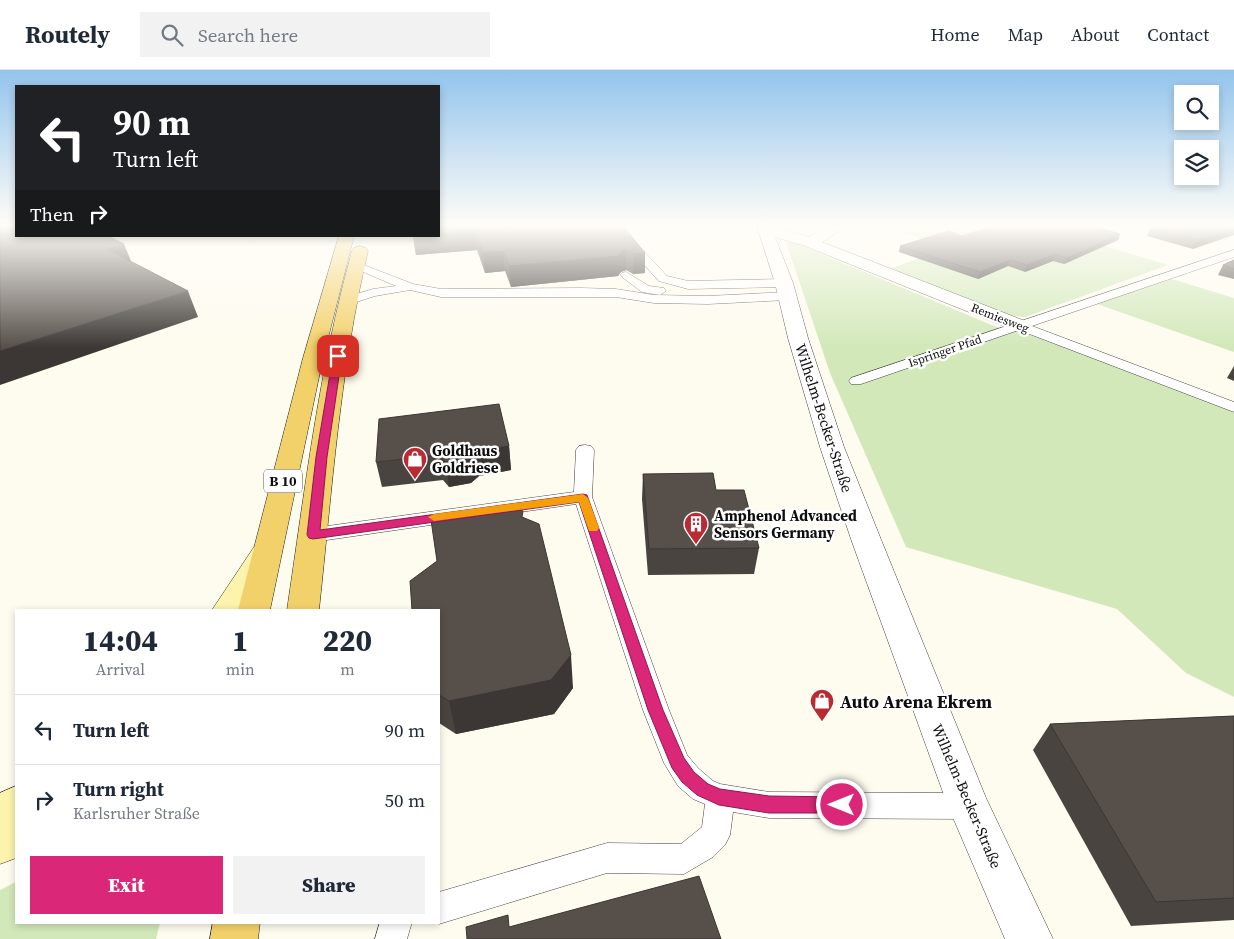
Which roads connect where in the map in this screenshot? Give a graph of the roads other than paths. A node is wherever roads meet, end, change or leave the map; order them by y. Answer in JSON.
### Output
{"nodes":[{"id":1,"x":331,"y":267,"type":"edge"},
{"id":2,"x":337,"y":267,"type":"edge"},
{"id":3,"x":356,"y":267,"type":"edge"},
{"id":4,"x":360,"y":267,"type":"edge"},
{"id":5,"x":651,"y":267,"type":"edge"},
{"id":6,"x":777,"y":267,"type":"edge"},
{"id":7,"x":870,"y":267,"type":"edge"},
{"id":8,"x":1193,"y":267,"type":"edge"},
{"id":9,"x":626,"y":275,"type":"edge"},
{"id":10,"x":331,"y":286,"type":"junction"},
{"id":11,"x":410,"y":287,"type":"junction"},
{"id":12,"x":785,"y":290,"type":"junction"},
{"id":13,"x":746,"y":292,"type":"dead end"},
{"id":14,"x":347,"y":301,"type":"junction"},
{"id":15,"x":1018,"y":325,"type":"junction"},
{"id":16,"x":856,"y":382,"type":"dead end"},
{"id":17,"x":1234,"y":407,"type":"edge"},
{"id":18,"x":585,"y":450,"type":"dead end"},
{"id":19,"x":583,"y":498,"type":"junction"},
{"id":20,"x":313,"y":535,"type":"junction"},
{"id":21,"x":266,"y":552,"type":"junction"},
{"id":22,"x":229,"y":609,"type":"edge"},
{"id":23,"x":254,"y":609,"type":"edge"},
{"id":24,"x":303,"y":609,"type":"edge"},
{"id":25,"x":719,"y":797,"type":"junction"},
{"id":26,"x":969,"y":806,"type":"junction"},
{"id":27,"x":15,"y":807,"type":"edge"},
{"id":28,"x":0,"y":818,"type":"edge"},
{"id":29,"x":15,"y":837,"type":"edge"},
{"id":30,"x":0,"y":843,"type":"edge"},
{"id":31,"x":440,"y":908,"type":"edge"},
{"id":32,"x":237,"y":924,"type":"edge"},
{"id":33,"x":395,"y":924,"type":"edge"},
{"id":34,"x":234,"y":939,"type":"edge"},
{"id":35,"x":391,"y":939,"type":"edge"},
{"id":36,"x":1029,"y":939,"type":"edge"}],
"edges":[{"from":1,"to":10,"type":"main road"},
{"from":2,"to":10,"type":"main road","number":"B 10"},
{"from":3,"to":14,"type":"main road","number":"B 10"},
{"from":4,"to":11,"type":"lane"},
{"from":5,"to":12,"type":"lane"},
{"from":6,"to":12,"type":"street","name":"Wilhelm-Becker-Straße"},
{"from":7,"to":15,"type":"street","name":"Remiesweg"},
{"from":8,"to":15,"type":"lane","name":"Ispringer Pfad"},
{"from":9,"to":13,"type":"lane"},
{"from":10,"to":21,"type":"main road","number":"B 10"},
{"from":11,"to":12,"type":"lane"},
{"from":11,"to":14,"type":"lane"},
{"from":12,"to":26,"type":"street","name":"Wilhelm-Becker-Straße"},
{"from":14,"to":20,"type":"main road","number":"B 10"},
{"from":15,"to":16,"type":"lane","name":"Ispringer Pfad"},
{"from":15,"to":17,"type":"lane","name":"Remiesweg"},
{"from":18,"to":19,"type":"lane"},
{"from":19,"to":20,"type":"lane"},
{"from":19,"to":25,"type":"lane"},
{"from":20,"to":24,"type":"main road","number":"B 10"},
{"from":21,"to":22,"type":"main road"},
{"from":21,"to":23,"type":"main road","number":"B 10"},
{"from":25,"to":26,"type":"lane"},
{"from":25,"to":31,"type":"lane"},
{"from":26,"to":36,"type":"street","name":"Wilhelm-Becker-Straße"},
{"from":27,"to":28,"type":"main road"},
{"from":29,"to":30,"type":"main road"},
{"from":32,"to":34,"type":"main road"},
{"from":33,"to":35,"type":"lane"}]}
